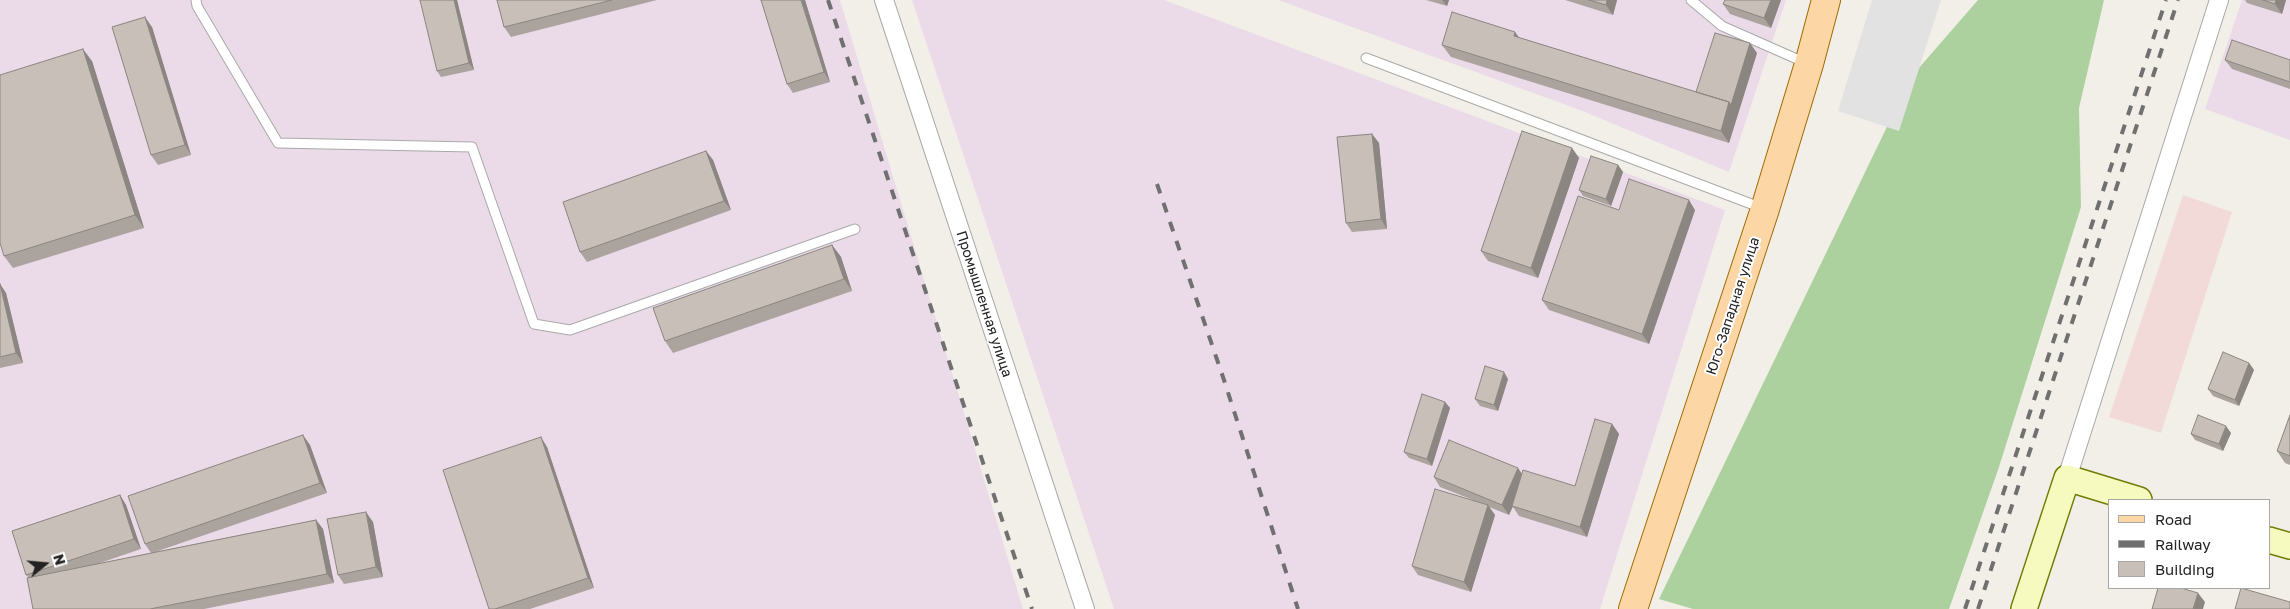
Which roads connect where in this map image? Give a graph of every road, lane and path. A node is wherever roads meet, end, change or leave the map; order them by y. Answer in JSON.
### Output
{"nodes":[{"id":1,"x":196,"y":0,"type":"edge"},
{"id":2,"x":884,"y":0,"type":"edge"},
{"id":3,"x":1691,"y":0,"type":"edge"},
{"id":4,"x":1826,"y":0,"type":"edge"},
{"id":5,"x":2218,"y":0,"type":"edge"},
{"id":6,"x":1366,"y":58,"type":"dead end"},
{"id":7,"x":1809,"y":64,"type":"junction"},
{"id":8,"x":1765,"y":208,"type":"junction"},
{"id":9,"x":855,"y":229,"type":"dead end"},
{"id":10,"x":2067,"y":478,"type":"junction"},
{"id":11,"x":2136,"y":499,"type":"edge"},
{"id":12,"x":2270,"y":540,"type":"edge"},
{"id":13,"x":2290,"y":546,"type":"edge"},
{"id":14,"x":1085,"y":609,"type":"edge"},
{"id":15,"x":1633,"y":609,"type":"edge"},
{"id":16,"x":2024,"y":609,"type":"edge"}],
"edges":[{"from":1,"to":9,"type":"lane"},
{"from":2,"to":14,"type":"street","name":"Промышленная улица"},
{"from":3,"to":7,"type":"lane"},
{"from":4,"to":7,"type":"main road","name":"Юго-Западная улица"},
{"from":5,"to":10,"type":"street"},
{"from":6,"to":8,"type":"lane"},
{"from":7,"to":8,"type":"main road","name":"Юго-Западная улица"},
{"from":8,"to":15,"type":"main road","name":"Юго-Западная улица"},
{"from":10,"to":11,"type":"street"},
{"from":10,"to":16,"type":"street"},
{"from":12,"to":13,"type":"street"}]}
